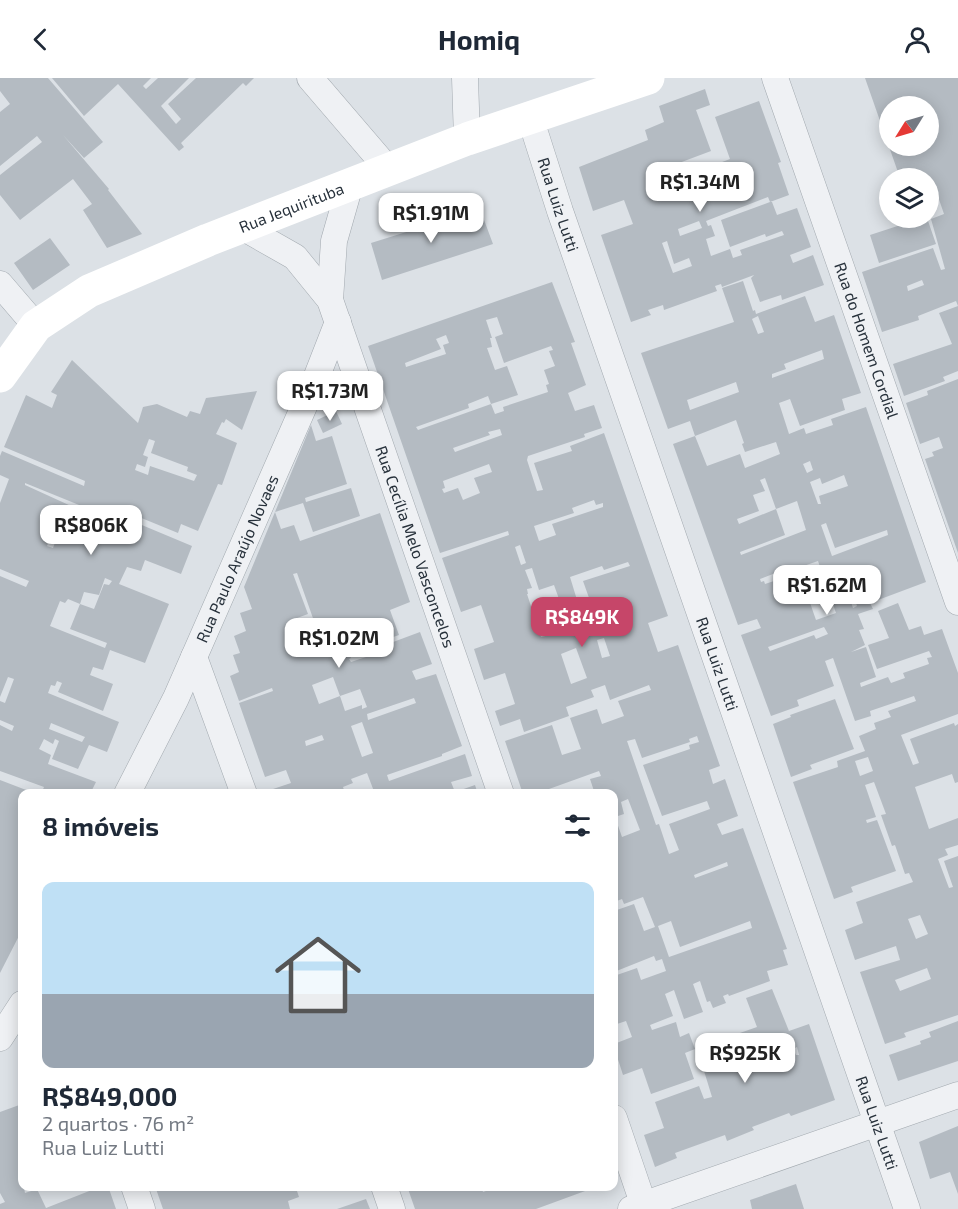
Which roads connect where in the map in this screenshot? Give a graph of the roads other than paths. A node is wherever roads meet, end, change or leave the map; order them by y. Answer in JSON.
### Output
{"nodes":[{"id":1,"x":310,"y":78,"type":"edge"},
{"id":2,"x":465,"y":78,"type":"edge"},
{"id":3,"x":648,"y":78,"type":"edge"},
{"id":4,"x":775,"y":78,"type":"edge"},
{"id":5,"x":530,"y":117,"type":"junction"},
{"id":6,"x":467,"y":139,"type":"junction"},
{"id":7,"x":388,"y":169,"type":"junction"},
{"id":8,"x":350,"y":185,"type":"junction"},
{"id":9,"x":244,"y":228,"type":"junction"},
{"id":10,"x":0,"y":284,"type":"edge"},
{"id":11,"x":334,"y":311,"type":"junction"},
{"id":12,"x":36,"y":326,"type":"junction"},
{"id":13,"x":0,"y":376,"type":"edge"},
{"id":14,"x":958,"y":602,"type":"edge"},
{"id":15,"x":194,"y":657,"type":"junction"},
{"id":16,"x":130,"y":789,"type":"edge"},
{"id":17,"x":242,"y":789,"type":"edge"},
{"id":18,"x":499,"y":789,"type":"edge"},
{"id":19,"x":18,"y":1010,"type":"edge"},
{"id":20,"x":0,"y":1038,"type":"edge"},
{"id":21,"x":958,"y":1095,"type":"edge"},
{"id":22,"x":878,"y":1125,"type":"junction"},
{"id":23,"x":618,"y":1132,"type":"edge"},
{"id":24,"x":136,"y":1191,"type":"edge"},
{"id":25,"x":386,"y":1191,"type":"edge"},
{"id":26,"x":640,"y":1208,"type":"edge"},
{"id":27,"x":142,"y":1209,"type":"edge"},
{"id":28,"x":392,"y":1209,"type":"edge"},
{"id":29,"x":907,"y":1209,"type":"edge"}],
"edges":[{"from":1,"to":7,"type":"street"},
{"from":2,"to":6,"type":"street"},
{"from":3,"to":5,"type":"street","name":"Rua Jequirituba"},
{"from":4,"to":14,"type":"street","name":"Rua do Homem Cordial"},
{"from":5,"to":6,"type":"street","name":"Rua Jequirituba"},
{"from":5,"to":22,"type":"street","name":"Rua Luiz Lutti"},
{"from":6,"to":7,"type":"street","name":"Rua Jequirituba"},
{"from":7,"to":8,"type":"street","name":"Rua Jequirituba"},
{"from":8,"to":9,"type":"street","name":"Rua Jequirituba"},
{"from":8,"to":11,"type":"street","name":"Rua Cecília Melo Vasconcelos"},
{"from":9,"to":11,"type":"street","name":"Rua Cecília Melo Vasconcelos"},
{"from":9,"to":12,"type":"street","name":"Rua Jequirituba"},
{"from":10,"to":12,"type":"street"},
{"from":11,"to":15,"type":"street","name":"Rua Paulo Araújo Novaes"},
{"from":11,"to":18,"type":"street","name":"Rua Cecília Melo Vasconcelos"},
{"from":12,"to":13,"type":"street","name":"Rua Jequirituba"},
{"from":15,"to":16,"type":"street","name":"Rua Paulo Araújo Novaes"},
{"from":15,"to":17,"type":"street"},
{"from":19,"to":20,"type":"street"},
{"from":21,"to":22,"type":"street"},
{"from":22,"to":26,"type":"street"},
{"from":22,"to":29,"type":"street","name":"Rua Luiz Lutti"},
{"from":23,"to":26,"type":"street"},
{"from":24,"to":27,"type":"street"},
{"from":25,"to":28,"type":"street"}]}
